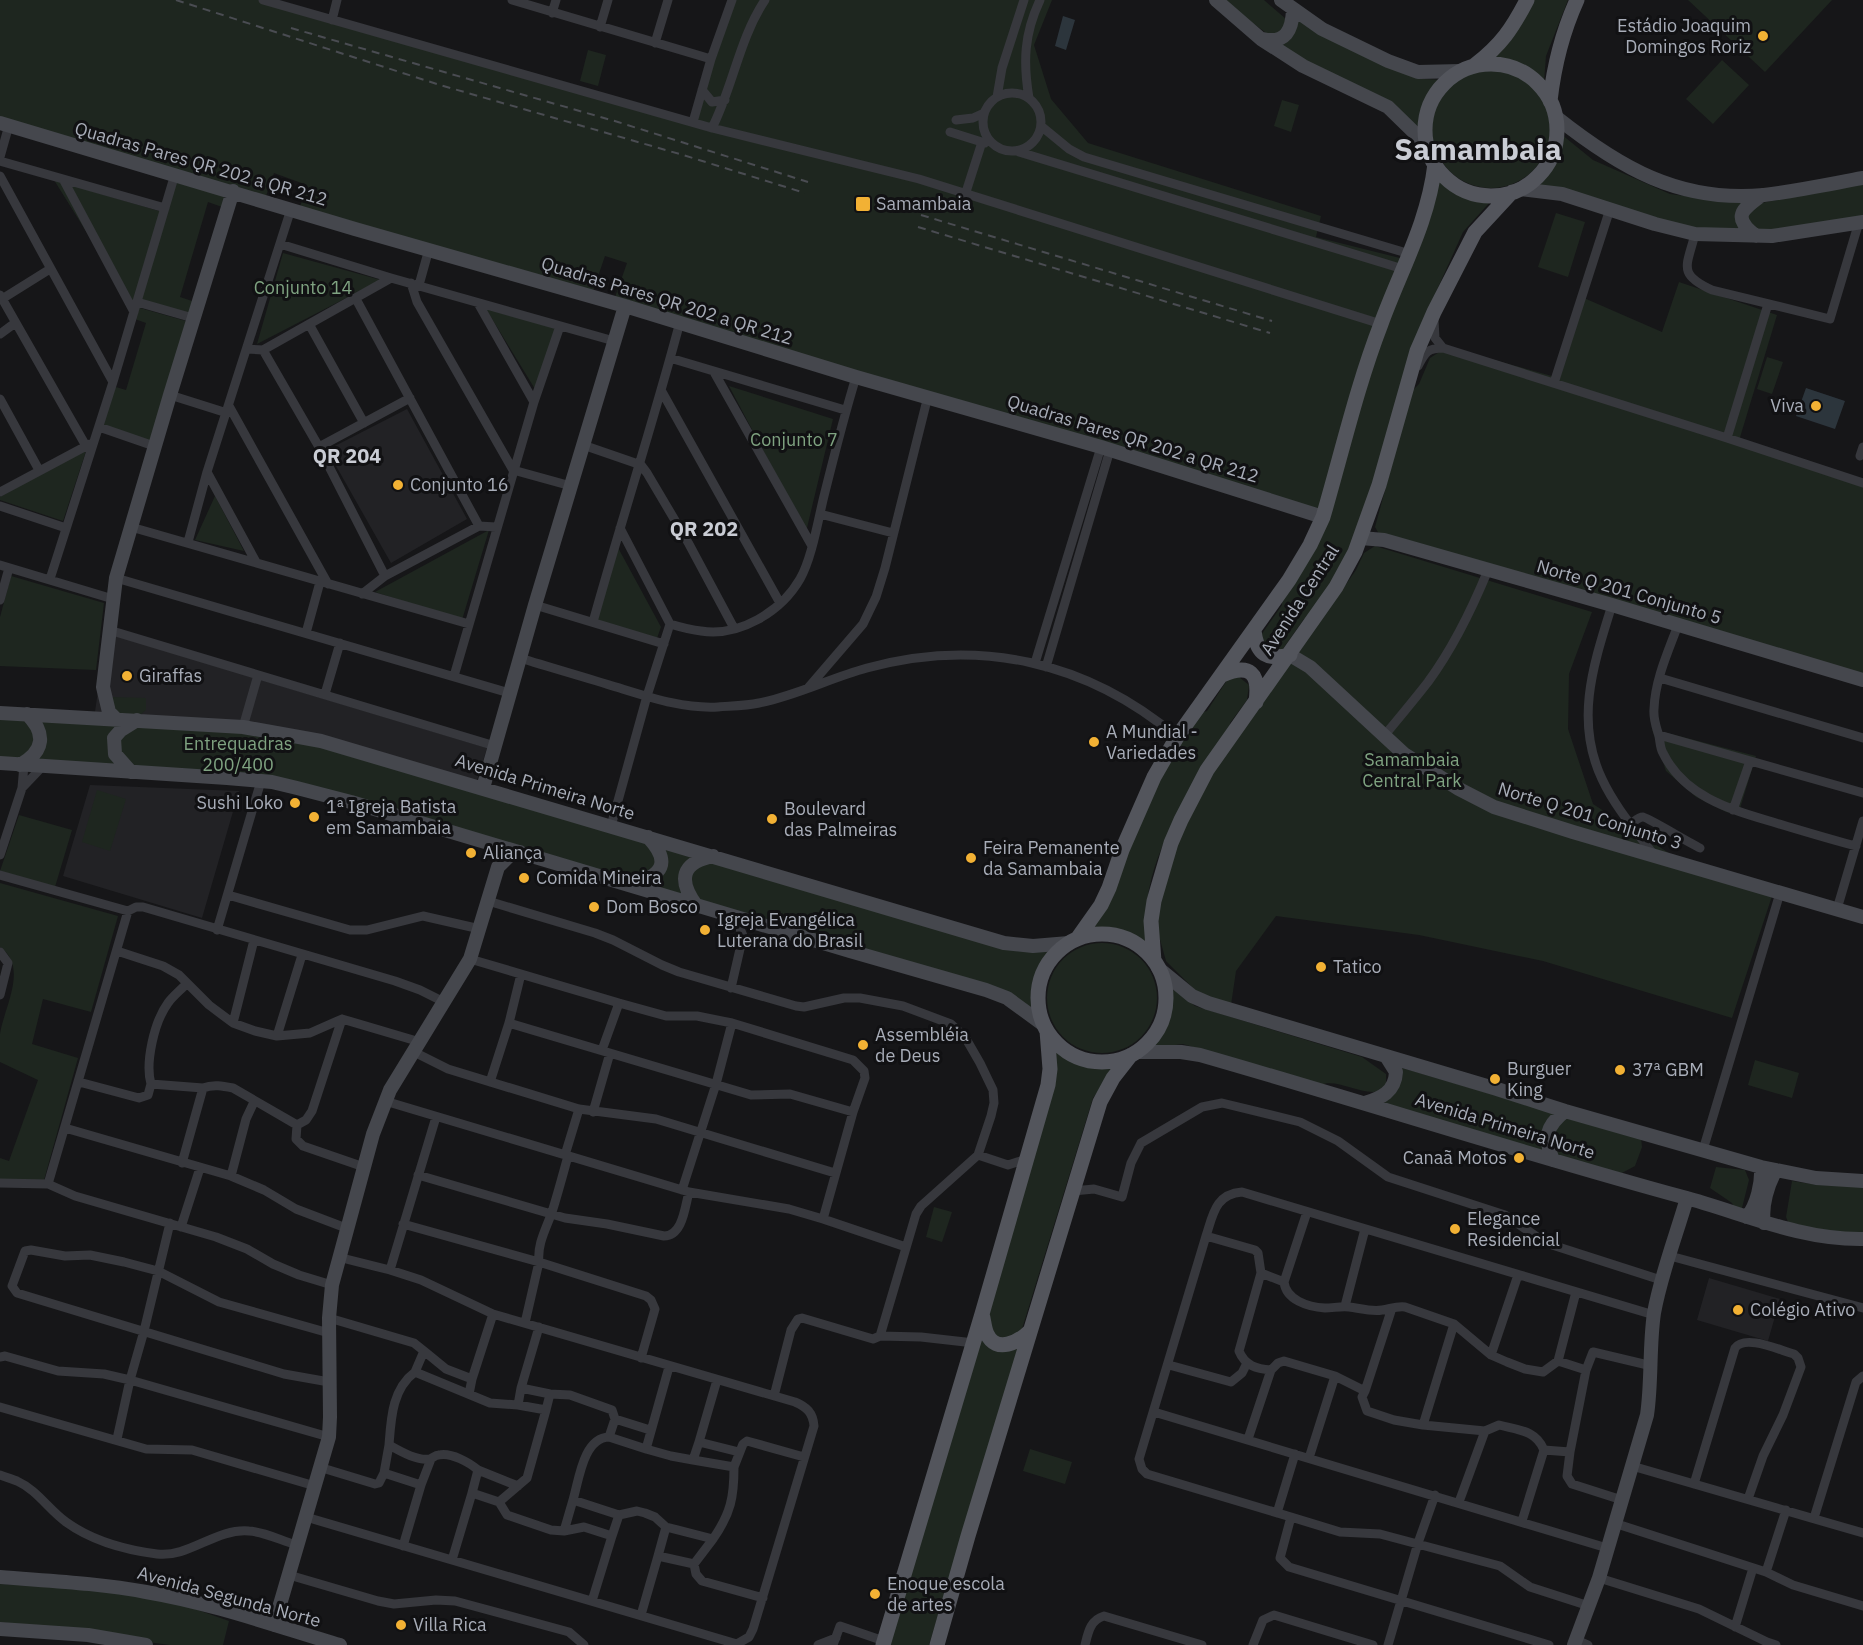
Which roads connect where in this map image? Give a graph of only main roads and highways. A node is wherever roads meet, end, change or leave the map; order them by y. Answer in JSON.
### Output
{"nodes":[{"id":1,"x":1216,"y":0,"type":"edge"},
{"id":2,"x":1281,"y":0,"type":"edge"},
{"id":3,"x":1527,"y":0,"type":"edge"},
{"id":4,"x":1576,"y":0,"type":"edge"},
{"id":5,"x":1294,"y":5,"type":"edge"},
{"id":6,"x":1261,"y":39,"type":"junction"},
{"id":7,"x":1467,"y":68,"type":"junction"},
{"id":8,"x":1550,"y":101,"type":"junction"},
{"id":9,"x":1556,"y":117,"type":"junction"},
{"id":10,"x":4,"y":124,"type":"edge"},
{"id":11,"x":1426,"y":144,"type":"junction"},
{"id":12,"x":1435,"y":164,"type":"junction"},
{"id":13,"x":1863,"y":178,"type":"edge"},
{"id":14,"x":233,"y":191,"type":"junction"},
{"id":15,"x":1516,"y":191,"type":"junction"},
{"id":16,"x":1762,"y":195,"type":"junction"},
{"id":17,"x":1861,"y":222,"type":"edge"},
{"id":18,"x":1756,"y":236,"type":"junction"},
{"id":19,"x":625,"y":306,"type":"junction"},
{"id":20,"x":1323,"y":517,"type":"junction"},
{"id":21,"x":1363,"y":532,"type":"junction"},
{"id":22,"x":1254,"y":632,"type":"junction"},
{"id":23,"x":1293,"y":650,"type":"junction"},
{"id":24,"x":1222,"y":675,"type":"junction"},
{"id":25,"x":1863,"y":680,"type":"edge"},
{"id":26,"x":103,"y":687,"type":"junction"},
{"id":27,"x":1256,"y":702,"type":"junction"},
{"id":28,"x":0,"y":713,"type":"edge"},
{"id":29,"x":27,"y":714,"type":"junction"},
{"id":30,"x":88,"y":718,"type":"junction"},
{"id":31,"x":116,"y":719,"type":"junction"},
{"id":32,"x":137,"y":720,"type":"junction"},
{"id":33,"x":0,"y":763,"type":"edge"},
{"id":34,"x":22,"y":765,"type":"junction"},
{"id":35,"x":131,"y":772,"type":"junction"},
{"id":36,"x":483,"y":788,"type":"junction"},
{"id":37,"x":647,"y":836,"type":"junction"},
{"id":38,"x":492,"y":844,"type":"junction"},
{"id":39,"x":520,"y":852,"type":"junction"},
{"id":40,"x":713,"y":856,"type":"junction"},
{"id":41,"x":498,"y":867,"type":"junction"},
{"id":42,"x":633,"y":885,"type":"junction"},
{"id":43,"x":696,"y":905,"type":"junction"},
{"id":44,"x":1863,"y":917,"type":"edge"},
{"id":45,"x":1073,"y":941,"type":"junction"},
{"id":46,"x":1156,"y":965,"type":"junction"},
{"id":47,"x":1045,"y":1028,"type":"junction"},
{"id":48,"x":1134,"y":1054,"type":"junction"},
{"id":49,"x":1386,"y":1056,"type":"junction"},
{"id":50,"x":1365,"y":1103,"type":"junction"},
{"id":51,"x":1565,"y":1111,"type":"junction"},
{"id":52,"x":1553,"y":1160,"type":"junction"},
{"id":53,"x":1761,"y":1167,"type":"junction"},
{"id":54,"x":1776,"y":1170,"type":"junction"},
{"id":55,"x":1863,"y":1181,"type":"edge"},
{"id":56,"x":1687,"y":1198,"type":"junction"},
{"id":57,"x":1747,"y":1217,"type":"junction"},
{"id":58,"x":1764,"y":1222,"type":"junction"},
{"id":59,"x":1863,"y":1239,"type":"edge"},
{"id":60,"x":982,"y":1314,"type":"junction"},
{"id":61,"x":1030,"y":1331,"type":"junction"},
{"id":62,"x":0,"y":1577,"type":"edge"},
{"id":63,"x":274,"y":1625,"type":"junction"},
{"id":64,"x":0,"y":1629,"type":"edge"},
{"id":65,"x":883,"y":1643,"type":"edge"},
{"id":66,"x":1580,"y":1643,"type":"edge"},
{"id":67,"x":146,"y":1645,"type":"edge"},
{"id":68,"x":340,"y":1645,"type":"edge"},
{"id":69,"x":937,"y":1645,"type":"edge"}],
"edges":[{"from":1,"to":6,"type":"main road"},
{"from":2,"to":5,"type":"main road"},
{"from":3,"to":7,"type":"main road"},
{"from":4,"to":8,"type":"main road"},
{"from":5,"to":6,"type":"main road"},
{"from":5,"to":7,"type":"main road"},
{"from":6,"to":11,"type":"main road"},
{"from":7,"to":8,"type":"main road"},
{"from":7,"to":11,"type":"main road"},
{"from":8,"to":9,"type":"main road"},
{"from":9,"to":15,"type":"main road"},
{"from":9,"to":16,"type":"main road"},
{"from":10,"to":14,"type":"main road","name":"Quadras Pares QR 202 a QR 212"},
{"from":11,"to":12,"type":"main road"},
{"from":12,"to":15,"type":"main road"},
{"from":12,"to":20,"type":"main road","name":"Avenida Central"},
{"from":13,"to":16,"type":"main road"},
{"from":14,"to":19,"type":"main road","name":"Quadras Pares QR 202 a QR 212"},
{"from":14,"to":26,"type":"main road"},
{"from":15,"to":18,"type":"main road"},
{"from":15,"to":21,"type":"main road","name":"Avenida Central"},
{"from":16,"to":18,"type":"main road"},
{"from":17,"to":18,"type":"main road"},
{"from":19,"to":20,"type":"main road","name":"Quadras Pares QR 202 a QR 212"},
{"from":19,"to":36,"type":"main road"},
{"from":20,"to":22,"type":"main road","name":"Avenida Central"},
{"from":21,"to":23,"type":"main road","name":"Avenida Central"},
{"from":21,"to":25,"type":"main road","name":"Norte Q 201 Conjunto 5"},
{"from":22,"to":23,"type":"main road"},
{"from":22,"to":24,"type":"main road","name":"Avenida Central"},
{"from":23,"to":27,"type":"main road","name":"Avenida Central"},
{"from":23,"to":44,"type":"main road","name":"Norte Q 201 Conjunto 3"},
{"from":24,"to":27,"type":"main road"},
{"from":24,"to":45,"type":"main road","name":"Avenida Central"},
{"from":26,"to":30,"type":"main road"},
{"from":26,"to":31,"type":"main road"},
{"from":27,"to":46,"type":"main road","name":"Avenida Central"},
{"from":28,"to":29,"type":"main road","name":"Avenida Primeira Norte"},
{"from":29,"to":30,"type":"main road","name":"Avenida Primeira Norte"},
{"from":29,"to":34,"type":"main road"},
{"from":30,"to":31,"type":"main road","name":"Avenida Primeira Norte"},
{"from":31,"to":32,"type":"main road","name":"Avenida Primeira Norte"},
{"from":32,"to":35,"type":"main road"},
{"from":32,"to":36,"type":"main road","name":"Avenida Primeira Norte"},
{"from":33,"to":34,"type":"main road"},
{"from":34,"to":35,"type":"main road"},
{"from":35,"to":38,"type":"main road"},
{"from":36,"to":37,"type":"main road","name":"Avenida Primeira Norte"},
{"from":37,"to":40,"type":"main road","name":"Avenida Primeira Norte"},
{"from":37,"to":42,"type":"main road"},
{"from":38,"to":39,"type":"main road"},
{"from":38,"to":41,"type":"main road"},
{"from":39,"to":41,"type":"main road"},
{"from":39,"to":42,"type":"main road"},
{"from":40,"to":43,"type":"main road"},
{"from":40,"to":45,"type":"main road","name":"Avenida Primeira Norte"},
{"from":41,"to":63,"type":"main road"},
{"from":42,"to":43,"type":"main road"},
{"from":43,"to":47,"type":"main road"},
{"from":45,"to":46,"type":"main road"},
{"from":45,"to":47,"type":"main road"},
{"from":46,"to":48,"type":"main road"},
{"from":46,"to":49,"type":"main road","name":"Avenida Primeira Norte"},
{"from":47,"to":48,"type":"main road"},
{"from":47,"to":60,"type":"main road"},
{"from":48,"to":50,"type":"main road","name":"Avenida Primeira Norte"},
{"from":48,"to":61,"type":"main road"},
{"from":49,"to":50,"type":"main road"},
{"from":49,"to":51,"type":"main road","name":"Avenida Primeira Norte"},
{"from":50,"to":52,"type":"main road","name":"Avenida Primeira Norte"},
{"from":51,"to":52,"type":"main road"},
{"from":51,"to":53,"type":"main road","name":"Avenida Primeira Norte"},
{"from":52,"to":56,"type":"main road","name":"Avenida Primeira Norte"},
{"from":53,"to":54,"type":"main road","name":"Avenida Primeira Norte"},
{"from":53,"to":57,"type":"main road"},
{"from":54,"to":55,"type":"main road","name":"Avenida Primeira Norte"},
{"from":54,"to":58,"type":"main road"},
{"from":56,"to":57,"type":"main road","name":"Avenida Primeira Norte"},
{"from":56,"to":66,"type":"main road"},
{"from":57,"to":58,"type":"main road","name":"Avenida Primeira Norte"},
{"from":58,"to":59,"type":"main road","name":"Avenida Primeira Norte"},
{"from":60,"to":61,"type":"main road"},
{"from":60,"to":65,"type":"main road"},
{"from":61,"to":69,"type":"main road"},
{"from":62,"to":63,"type":"main road","name":"Avenida Segunda Norte"},
{"from":63,"to":68,"type":"main road","name":"Avenida Segunda Norte"},
{"from":64,"to":67,"type":"main road"}]}
